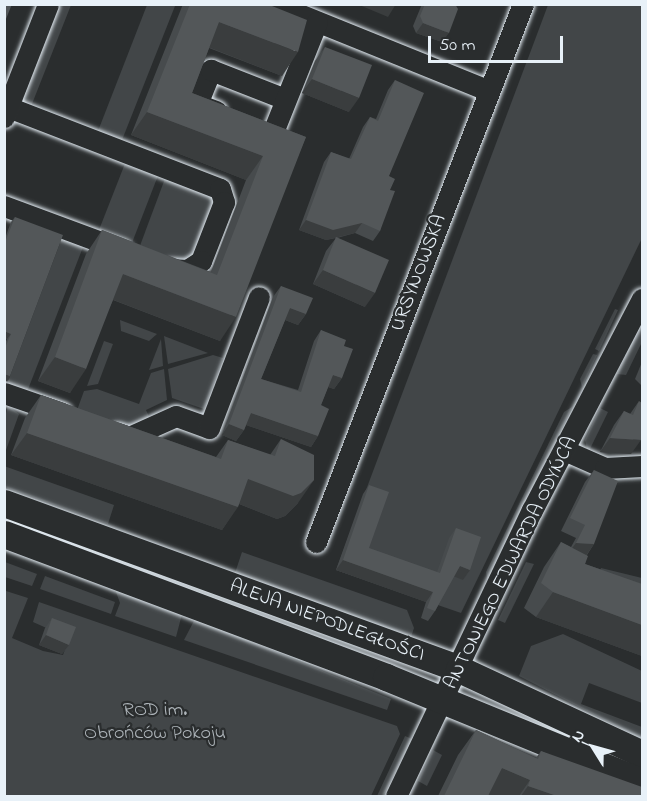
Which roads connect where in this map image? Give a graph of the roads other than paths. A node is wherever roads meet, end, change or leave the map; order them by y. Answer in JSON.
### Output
{"nodes":[{"id":1,"x":48,"y":4,"type":"edge"},
{"id":2,"x":274,"y":4,"type":"edge"},
{"id":3,"x":523,"y":4,"type":"edge"},
{"id":4,"x":317,"y":22,"type":"junction"},
{"id":5,"x":489,"y":91,"type":"junction"},
{"id":6,"x":285,"y":99,"type":"junction"},
{"id":7,"x":6,"y":112,"type":"edge"},
{"id":8,"x":273,"y":132,"type":"junction"},
{"id":9,"x":294,"y":141,"type":"edge"},
{"id":10,"x":4,"y":206,"type":"edge"},
{"id":11,"x":260,"y":297,"type":"dead end"},
{"id":12,"x":642,"y":299,"type":"edge"},
{"id":13,"x":4,"y":393,"type":"edge"},
{"id":14,"x":79,"y":419,"type":"edge"},
{"id":15,"x":99,"y":426,"type":"edge"},
{"id":16,"x":564,"y":450,"type":"junction"},
{"id":17,"x":642,"y":466,"type":"edge"},
{"id":18,"x":4,"y":503,"type":"edge"},
{"id":19,"x":4,"y":534,"type":"edge"},
{"id":20,"x":316,"y":542,"type":"dead end"},
{"id":21,"x":459,"y":669,"type":"junction"},
{"id":22,"x":443,"y":701,"type":"junction"},
{"id":23,"x":642,"y":754,"type":"edge"},
{"id":24,"x":642,"y":782,"type":"edge"},
{"id":25,"x":396,"y":796,"type":"edge"}],
"edges":[{"from":1,"to":7,"type":"street"},
{"from":2,"to":4,"type":"street"},
{"from":3,"to":5,"type":"street","name":"URSYNOWSKA"},
{"from":4,"to":5,"type":"street"},
{"from":4,"to":6,"type":"street"},
{"from":5,"to":20,"type":"street","name":"URSYNOWSKA"},
{"from":6,"to":8,"type":"street"},
{"from":6,"to":8,"type":"street"},
{"from":7,"to":10,"type":"street"},
{"from":8,"to":9,"type":"street"},
{"from":11,"to":15,"type":"street"},
{"from":12,"to":16,"type":"street","name":"ANTONIEGO EDWARDA ODYŃCA"},
{"from":13,"to":14,"type":"street"},
{"from":16,"to":17,"type":"street"},
{"from":16,"to":21,"type":"street","name":"ANTONIEGO EDWARDA ODYŃCA"},
{"from":18,"to":21,"type":"main road","name":"ALEJA NIEPODLEGŁOŚCI"},
{"from":19,"to":22,"type":"main road","name":"ALEJA NIEPODLEGŁOŚCI"},
{"from":21,"to":22,"type":"street","name":"ANTONIEGO EDWARDA ODYŃCA"},
{"from":21,"to":23,"type":"main road","name":"ALEJA NIEPODLEGŁOŚCI"},
{"from":22,"to":24,"type":"main road","name":"ALEJA NIEPODLEGŁOŚCI"},
{"from":22,"to":25,"type":"street","name":"ANTONIEGO EDWARDA ODYŃCA"}]}
